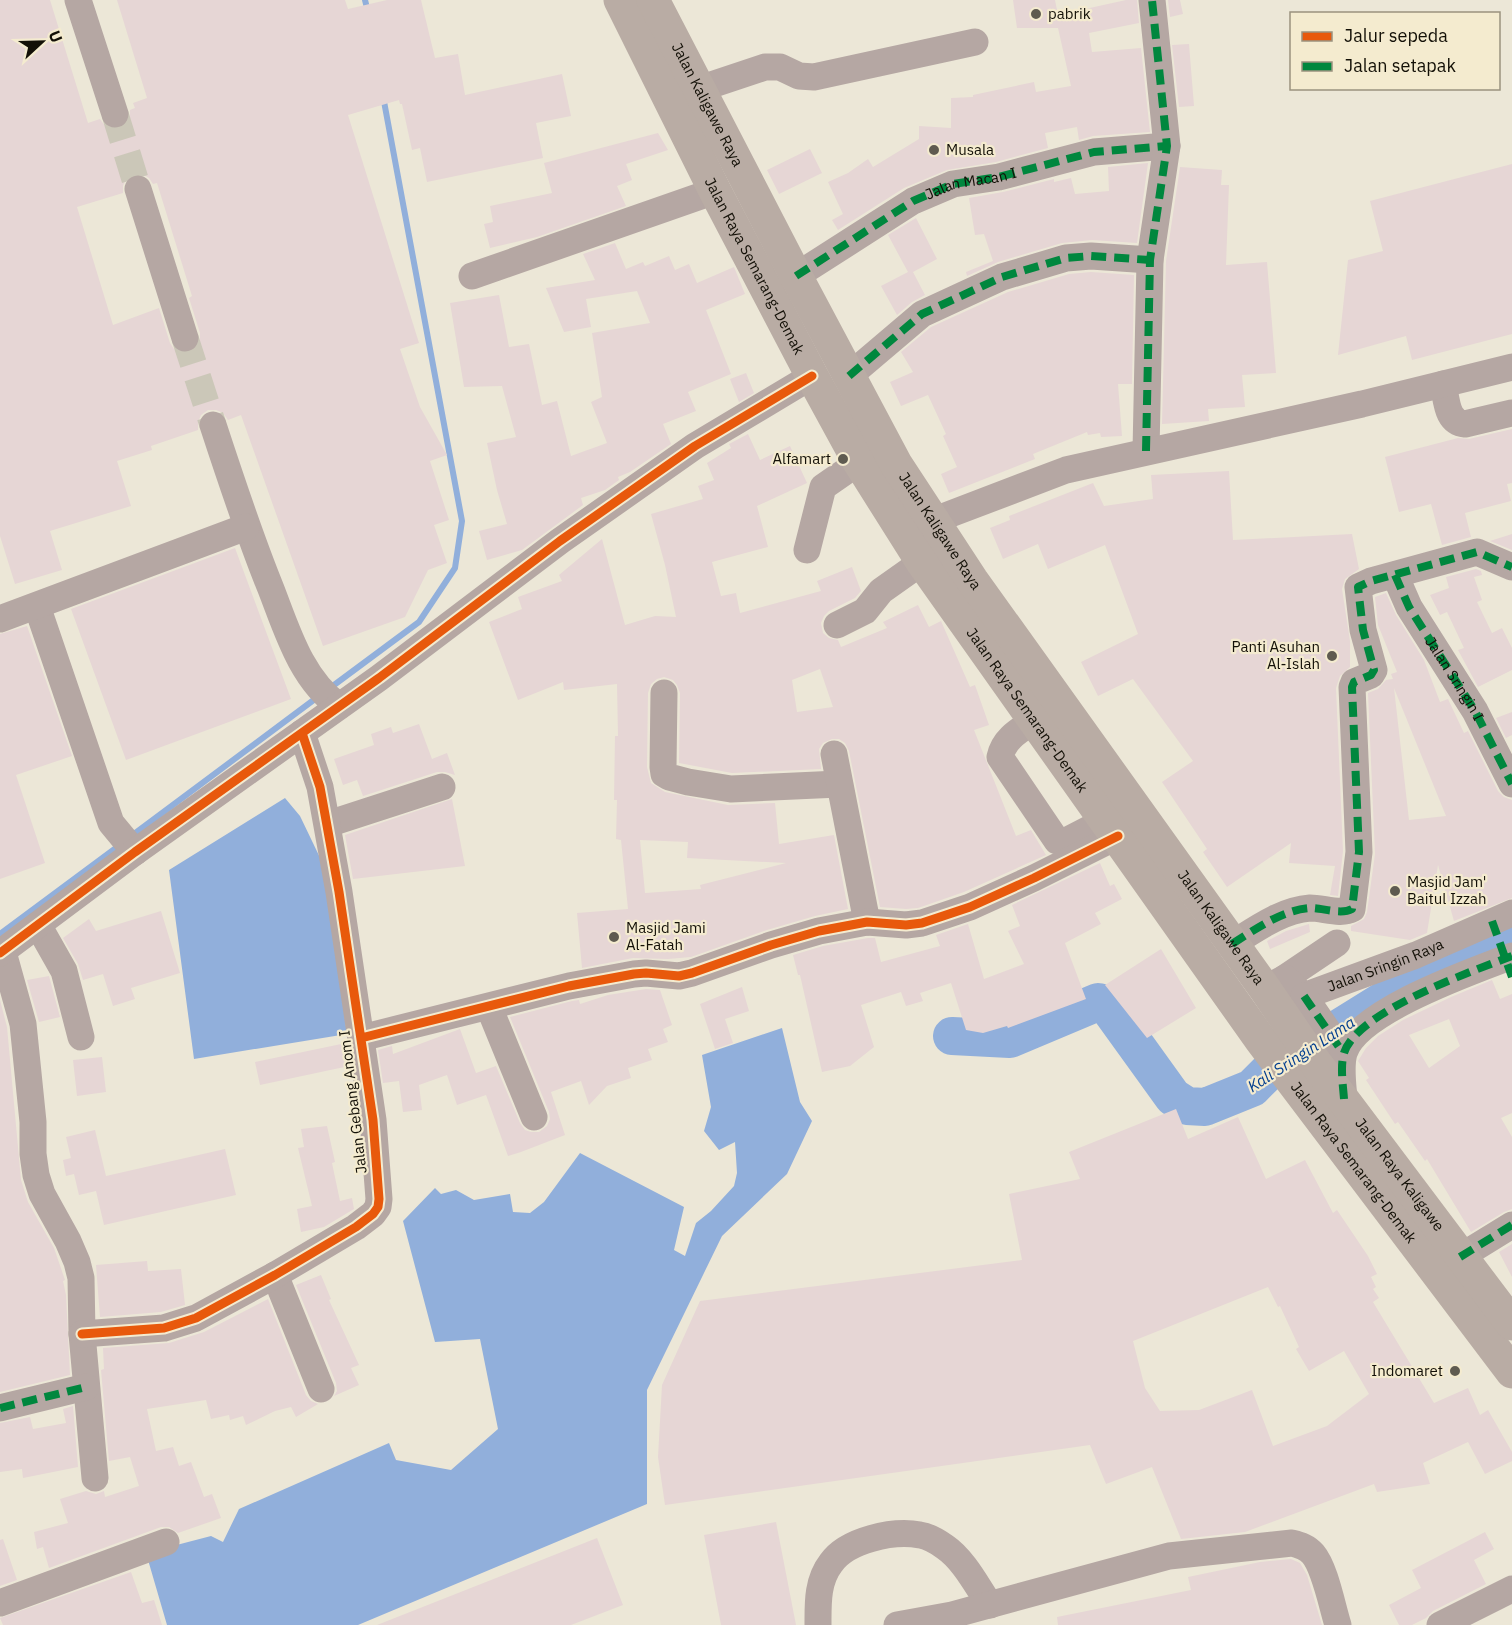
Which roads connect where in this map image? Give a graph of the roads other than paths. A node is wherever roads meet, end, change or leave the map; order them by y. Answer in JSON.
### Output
{"nodes":[{"id":1,"x":78,"y":0,"type":"edge"},
{"id":2,"x":620,"y":0,"type":"edge"},
{"id":3,"x":653,"y":0,"type":"edge"},
{"id":4,"x":1152,"y":0,"type":"edge"},
{"id":5,"x":975,"y":42,"type":"dead end"},
{"id":6,"x":713,"y":85,"type":"junction"},
{"id":7,"x":115,"y":114,"type":"tunnel mouth"},
{"id":8,"x":1167,"y":146,"type":"junction"},
{"id":9,"x":138,"y":189,"type":"tunnel mouth"},
{"id":10,"x":715,"y":191,"type":"junction"},
{"id":11,"x":1150,"y":260,"type":"junction"},
{"id":12,"x":472,"y":276,"type":"dead end"},
{"id":13,"x":796,"y":276,"type":"junction"},
{"id":14,"x":185,"y":338,"type":"tunnel mouth"},
{"id":15,"x":1512,"y":367,"type":"edge"},
{"id":16,"x":812,"y":376,"type":"junction"},
{"id":17,"x":849,"y":376,"type":"junction"},
{"id":18,"x":1443,"y":384,"type":"junction"},
{"id":19,"x":1512,"y":413,"type":"edge"},
{"id":20,"x":213,"y":425,"type":"tunnel mouth"},
{"id":21,"x":1146,"y":451,"type":"junction"},
{"id":22,"x":850,"y":468,"type":"junction"},
{"id":23,"x":932,"y":521,"type":"junction"},
{"id":24,"x":246,"y":527,"type":"junction"},
{"id":25,"x":807,"y":550,"type":"dead end"},
{"id":26,"x":922,"y":562,"type":"junction"},
{"id":27,"x":1512,"y":567,"type":"edge"},
{"id":28,"x":1395,"y":575,"type":"junction"},
{"id":29,"x":37,"y":606,"type":"junction"},
{"id":30,"x":0,"y":618,"type":"edge"},
{"id":31,"x":837,"y":625,"type":"dead end"},
{"id":32,"x":664,"y":693,"type":"dead end"},
{"id":33,"x":334,"y":703,"type":"junction"},
{"id":34,"x":1022,"y":729,"type":"junction"},
{"id":35,"x":302,"y":733,"type":"junction"},
{"id":36,"x":834,"y":754,"type":"dead end"},
{"id":37,"x":839,"y":784,"type":"junction"},
{"id":38,"x":1512,"y":784,"type":"edge"},
{"id":39,"x":442,"y":787,"type":"dead end"},
{"id":40,"x":328,"y":824,"type":"junction"},
{"id":41,"x":1098,"y":830,"type":"junction"},
{"id":42,"x":133,"y":851,"type":"junction"},
{"id":43,"x":867,"y":922,"type":"junction"},
{"id":44,"x":38,"y":925,"type":"junction"},
{"id":45,"x":1337,"y":943,"type":"dead end"},
{"id":46,"x":1232,"y":944,"type":"junction"},
{"id":47,"x":1505,"y":944,"type":"edge"},
{"id":48,"x":1,"y":952,"type":"edge"},
{"id":49,"x":1285,"y":988,"type":"junction"},
{"id":50,"x":489,"y":1007,"type":"junction"},
{"id":51,"x":1290,"y":1027,"type":"junction"},
{"id":52,"x":81,"y":1037,"type":"dead end"},
{"id":53,"x":361,"y":1038,"type":"junction"},
{"id":54,"x":1332,"y":1054,"type":"junction"},
{"id":55,"x":534,"y":1117,"type":"dead end"},
{"id":56,"x":1512,"y":1225,"type":"edge"},
{"id":57,"x":1460,"y":1257,"type":"junction"},
{"id":58,"x":275,"y":1275,"type":"junction"},
{"id":59,"x":1512,"y":1324,"type":"edge"},
{"id":60,"x":82,"y":1334,"type":"junction"},
{"id":61,"x":1512,"y":1372,"type":"edge"},
{"id":62,"x":86,"y":1387,"type":"junction"},
{"id":63,"x":321,"y":1389,"type":"dead end"},
{"id":64,"x":0,"y":1407,"type":"edge"},
{"id":65,"x":95,"y":1478,"type":"dead end"},
{"id":66,"x":166,"y":1542,"type":"dead end"},
{"id":67,"x":1512,"y":1589,"type":"edge"},
{"id":68,"x":0,"y":1603,"type":"edge"},
{"id":69,"x":990,"y":1605,"type":"junction"},
{"id":70,"x":818,"y":1625,"type":"edge"},
{"id":71,"x":897,"y":1625,"type":"edge"},
{"id":72,"x":1338,"y":1625,"type":"edge"},
{"id":73,"x":1440,"y":1625,"type":"edge"}],
"edges":[{"from":1,"to":7,"type":"street"},
{"from":2,"to":10,"type":"highway","name":"Jalan Raya Semarang-Demak"},
{"from":3,"to":6,"type":"highway","name":"Jalan Kaligawe Raya"},
{"from":4,"to":8,"type":"street"},
{"from":5,"to":6,"type":"street"},
{"from":6,"to":13,"type":"highway","name":"Jalan Kaligawe Raya"},
{"from":8,"to":11,"type":"street"},
{"from":8,"to":13,"type":"street","name":"Jalan Macan I"},
{"from":9,"to":14,"type":"street"},
{"from":10,"to":12,"type":"street"},
{"from":10,"to":16,"type":"highway","name":"Jalan Raya Semarang-Demak"},
{"from":11,"to":17,"type":"street"},
{"from":11,"to":21,"type":"street"},
{"from":13,"to":17,"type":"highway","name":"Jalan Kaligawe Raya"},
{"from":15,"to":18,"type":"street"},
{"from":16,"to":22,"type":"highway","name":"Jalan Raya Semarang-Demak"},
{"from":16,"to":33,"type":"street"},
{"from":17,"to":23,"type":"highway","name":"Jalan Kaligawe Raya"},
{"from":18,"to":19,"type":"street"},
{"from":18,"to":21,"type":"street"},
{"from":20,"to":24,"type":"street"},
{"from":21,"to":23,"type":"street"},
{"from":22,"to":25,"type":"street"},
{"from":22,"to":26,"type":"highway","name":"Jalan Raya Semarang-Demak"},
{"from":23,"to":46,"type":"highway","name":"Jalan Kaligawe Raya"},
{"from":24,"to":29,"type":"street"},
{"from":24,"to":33,"type":"street"},
{"from":26,"to":31,"type":"street"},
{"from":26,"to":34,"type":"highway","name":"Jalan Raya Semarang-Demak"},
{"from":27,"to":28,"type":"street"},
{"from":28,"to":38,"type":"street","name":"Jalan Sringin I"},
{"from":28,"to":46,"type":"street"},
{"from":29,"to":30,"type":"street"},
{"from":29,"to":42,"type":"street"},
{"from":32,"to":37,"type":"street"},
{"from":33,"to":35,"type":"street"},
{"from":34,"to":41,"type":"highway","name":"Jalan Raya Semarang-Demak"},
{"from":34,"to":41,"type":"street"},
{"from":35,"to":40,"type":"street","name":"Jalan Gebang Anom I"},
{"from":35,"to":42,"type":"street"},
{"from":36,"to":37,"type":"street"},
{"from":37,"to":43,"type":"street"},
{"from":39,"to":40,"type":"street"},
{"from":40,"to":53,"type":"street","name":"Jalan Gebang Anom I"},
{"from":41,"to":43,"type":"street"},
{"from":41,"to":51,"type":"highway","name":"Jalan Raya Semarang-Demak"},
{"from":42,"to":44,"type":"street"},
{"from":43,"to":50,"type":"street"},
{"from":44,"to":48,"type":"street"},
{"from":44,"to":52,"type":"street"},
{"from":45,"to":49,"type":"street"},
{"from":46,"to":49,"type":"highway","name":"Jalan Kaligawe Raya"},
{"from":47,"to":49,"type":"street","name":"Jalan Sringin Raya"},
{"from":47,"to":54,"type":"street"},
{"from":48,"to":60,"type":"street"},
{"from":49,"to":51,"type":"highway","name":"Jalan Kaligawe Raya"},
{"from":50,"to":53,"type":"street"},
{"from":50,"to":55,"type":"street"},
{"from":51,"to":54,"type":"highway","name":"Jalan Raya Kaligawe"},
{"from":51,"to":61,"type":"highway","name":"Jalan Raya Semarang-Demak"},
{"from":53,"to":58,"type":"street","name":"Jalan Gebang Anom I"},
{"from":54,"to":57,"type":"highway","name":"Jalan Raya Kaligawe"},
{"from":56,"to":57,"type":"street"},
{"from":57,"to":59,"type":"highway","name":"Jalan Raya Kaligawe"},
{"from":58,"to":60,"type":"street"},
{"from":58,"to":63,"type":"street"},
{"from":60,"to":62,"type":"street"},
{"from":62,"to":64,"type":"street"},
{"from":62,"to":65,"type":"street"},
{"from":66,"to":68,"type":"street"},
{"from":67,"to":73,"type":"street"},
{"from":69,"to":70,"type":"street"},
{"from":69,"to":71,"type":"street"},
{"from":69,"to":72,"type":"street"}]}
